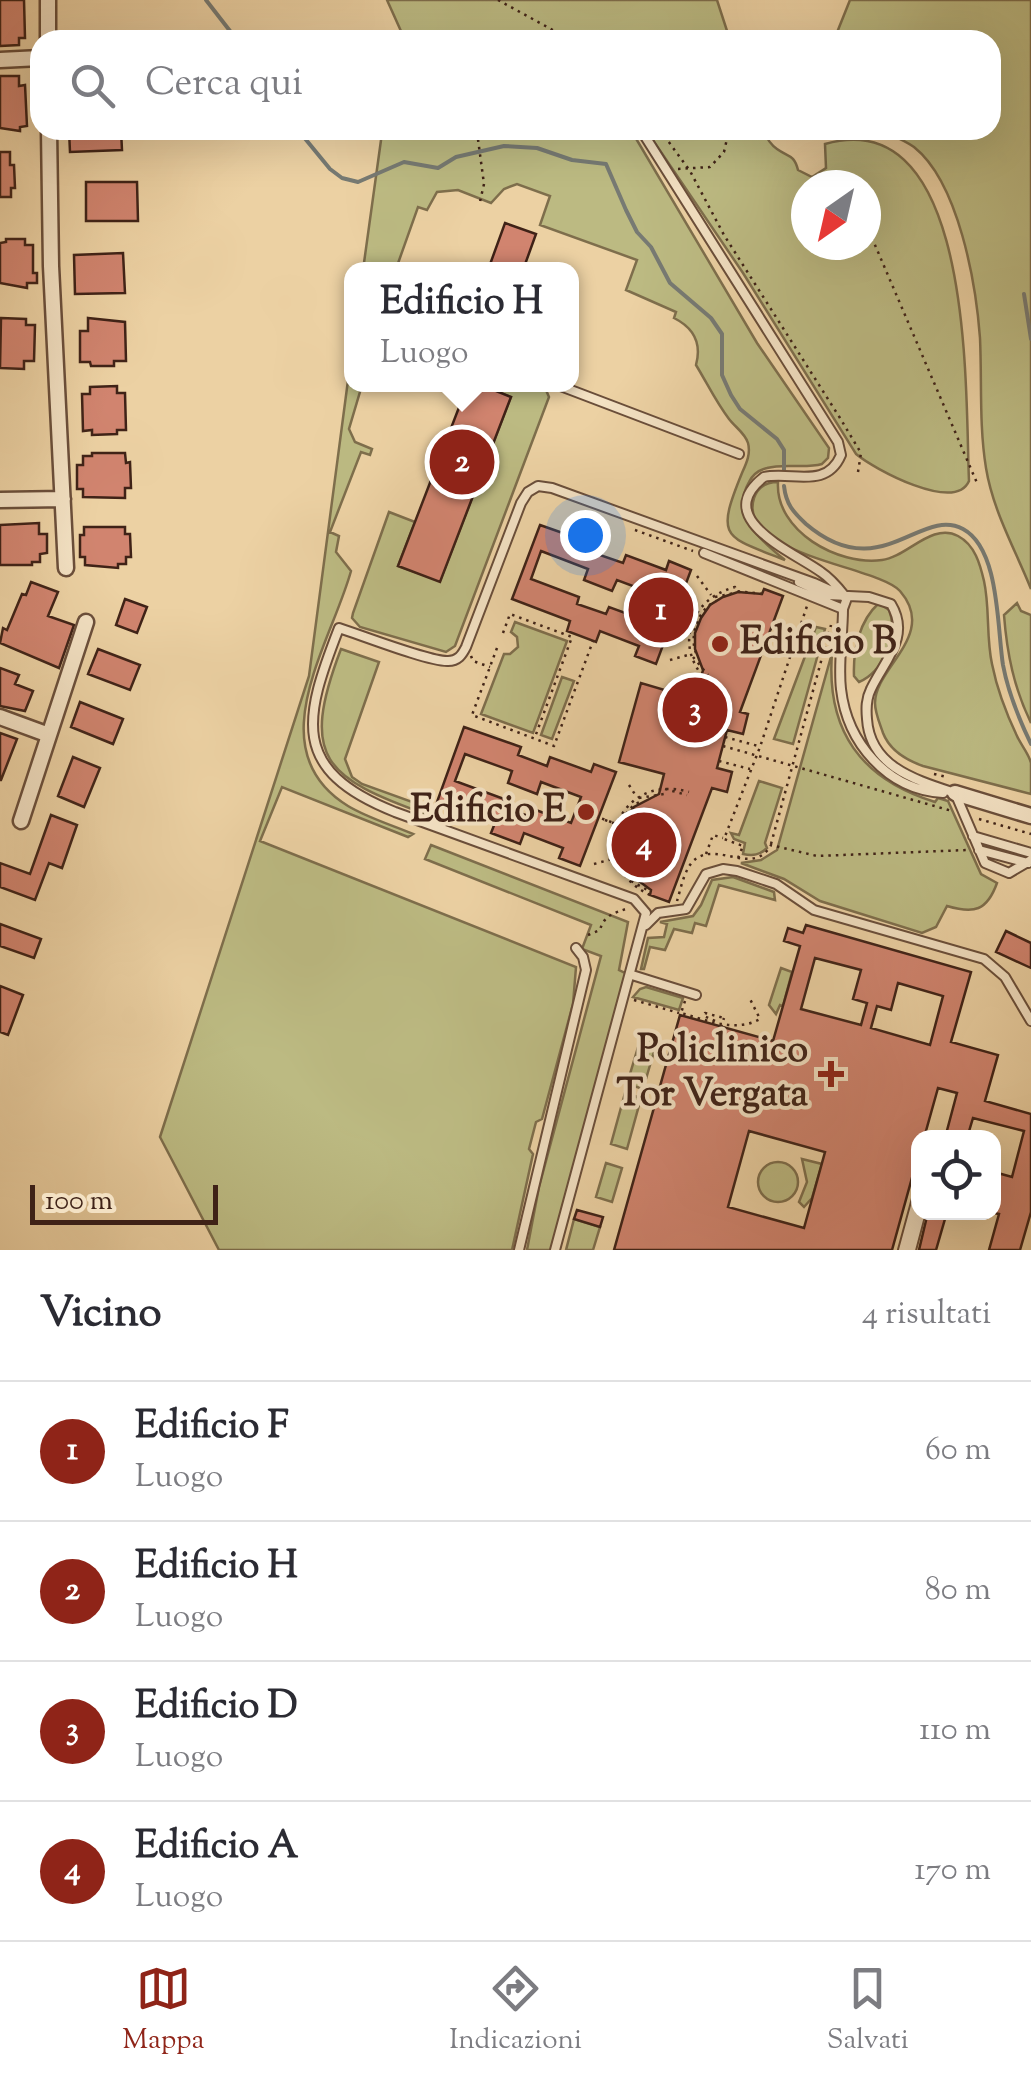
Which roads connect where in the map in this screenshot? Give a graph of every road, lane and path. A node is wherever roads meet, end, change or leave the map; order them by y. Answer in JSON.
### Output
{"nodes":[{"id":1,"x":48,"y":0,"type":"edge"},
{"id":2,"x":498,"y":0,"type":"edge"},
{"id":3,"x":48,"y":30,"type":"edge"},
{"id":4,"x":553,"y":30,"type":"edge"},
{"id":5,"x":30,"y":58,"type":"edge"},
{"id":6,"x":0,"y":60,"type":"edge"},
{"id":7,"x":50,"y":140,"type":"edge"},
{"id":8,"x":479,"y":140,"type":"edge"},
{"id":9,"x":647,"y":140,"type":"edge"},
{"id":10,"x":667,"y":140,"type":"edge"},
{"id":11,"x":728,"y":140,"type":"edge"},
{"id":12,"x":659,"y":159,"type":"junction"},
{"id":13,"x":690,"y":171,"type":"junction"},
{"id":14,"x":480,"y":206,"type":"dead end"},
{"id":15,"x":881,"y":259,"type":"edge"},
{"id":16,"x":577,"y":392,"type":"edge"},
{"id":17,"x":739,"y":454,"type":"dead end"},
{"id":18,"x":858,"y":472,"type":"dead end"},
{"id":19,"x":977,"y":483,"type":"dead end"},
{"id":20,"x":63,"y":499,"type":"junction"},
{"id":21,"x":0,"y":500,"type":"edge"},
{"id":22,"x":633,"y":530,"type":"dead end"},
{"id":23,"x":705,"y":551,"type":"junction"},
{"id":24,"x":66,"y":568,"type":"dead end"},
{"id":25,"x":696,"y":576,"type":"dead end"},
{"id":26,"x":734,"y":593,"type":"dead end"},
{"id":27,"x":762,"y":594,"type":"dead end"},
{"id":28,"x":811,"y":595,"type":"junction"},
{"id":29,"x":714,"y":598,"type":"junction"},
{"id":30,"x":847,"y":598,"type":"junction"},
{"id":31,"x":840,"y":607,"type":"junction"},
{"id":32,"x":670,"y":615,"type":"dead end"},
{"id":33,"x":679,"y":618,"type":"dead end"},
{"id":34,"x":86,"y":622,"type":"dead end"},
{"id":35,"x":696,"y":624,"type":"junction"},
{"id":36,"x":503,"y":633,"type":"dead end"},
{"id":37,"x":593,"y":641,"type":"dead end"},
{"id":38,"x":498,"y":648,"type":"dead end"},
{"id":39,"x":693,"y":655,"type":"junction"},
{"id":40,"x":471,"y":657,"type":"dead end"},
{"id":41,"x":670,"y":660,"type":"dead end"},
{"id":42,"x":490,"y":667,"type":"junction"},
{"id":43,"x":726,"y":692,"type":"dead end"},
{"id":44,"x":0,"y":717,"type":"edge"},
{"id":45,"x":49,"y":735,"type":"junction"},
{"id":46,"x":534,"y":738,"type":"junction"},
{"id":47,"x":725,"y":738,"type":"dead end"},
{"id":48,"x":723,"y":746,"type":"dead end"},
{"id":49,"x":760,"y":746,"type":"junction"},
{"id":50,"x":756,"y":756,"type":"junction"},
{"id":51,"x":719,"y":760,"type":"dead end"},
{"id":52,"x":793,"y":766,"type":"junction"},
{"id":53,"x":751,"y":769,"type":"junction"},
{"id":54,"x":923,"y":770,"type":"dead end"},
{"id":55,"x":947,"y":777,"type":"dead end"},
{"id":56,"x":629,"y":785,"type":"dead end"},
{"id":57,"x":907,"y":791,"type":"dead end"},
{"id":58,"x":955,"y":793,"type":"junction"},
{"id":59,"x":688,"y":794,"type":"dead end"},
{"id":60,"x":638,"y":799,"type":"junction"},
{"id":61,"x":930,"y":799,"type":"dead end"},
{"id":62,"x":964,"y":814,"type":"junction"},
{"id":63,"x":595,"y":816,"type":"dead end"},
{"id":64,"x":1031,"y":816,"type":"edge"},
{"id":65,"x":605,"y":820,"type":"dead end"},
{"id":66,"x":22,"y":821,"type":"dead end"},
{"id":67,"x":620,"y":825,"type":"junction"},
{"id":68,"x":1031,"y":834,"type":"edge"},
{"id":69,"x":973,"y":836,"type":"junction"},
{"id":70,"x":724,"y":839,"type":"junction"},
{"id":71,"x":771,"y":845,"type":"junction"},
{"id":72,"x":978,"y":848,"type":"junction"},
{"id":73,"x":706,"y":854,"type":"junction"},
{"id":74,"x":618,"y":858,"type":"junction"},
{"id":75,"x":738,"y":858,"type":"junction"},
{"id":76,"x":1030,"y":859,"type":"edge"},
{"id":77,"x":594,"y":864,"type":"dead end"},
{"id":78,"x":651,"y":893,"type":"dead end"},
{"id":79,"x":639,"y":902,"type":"junction"},
{"id":80,"x":672,"y":912,"type":"junction"},
{"id":81,"x":646,"y":925,"type":"junction"},
{"id":82,"x":588,"y":935,"type":"dead end"},
{"id":83,"x":576,"y":948,"type":"dead end"},
{"id":84,"x":632,"y":976,"type":"junction"},
{"id":85,"x":692,"y":993,"type":"joint"},
{"id":86,"x":625,"y":998,"type":"junction"},
{"id":87,"x":750,"y":999,"type":"dead end"},
{"id":88,"x":681,"y":1013,"type":"junction"},
{"id":89,"x":1031,"y":1021,"type":"edge"},
{"id":90,"x":714,"y":1022,"type":"junction"},
{"id":91,"x":722,"y":1026,"type":"dead end"},
{"id":92,"x":912,"y":1220,"type":"edge"},
{"id":93,"x":919,"y":1220,"type":"edge"},
{"id":94,"x":519,"y":1250,"type":"edge"},
{"id":95,"x":555,"y":1250,"type":"edge"},
{"id":96,"x":904,"y":1250,"type":"edge"},
{"id":97,"x":911,"y":1250,"type":"edge"}],
"edges":[{"from":1,"to":3,"type":"street"},
{"from":2,"to":4,"type":"path"},
{"from":5,"to":6,"type":"street"},
{"from":7,"to":20,"type":"street"},
{"from":8,"to":14,"type":"path"},
{"from":9,"to":12,"type":"lane"},
{"from":10,"to":13,"type":"path"},
{"from":11,"to":13,"type":"path"},
{"from":12,"to":13,"type":"path"},
{"from":12,"to":30,"type":"lane"},
{"from":13,"to":18,"type":"path"},
{"from":15,"to":19,"type":"path"},
{"from":16,"to":17,"type":"lane"},
{"from":20,"to":21,"type":"street"},
{"from":20,"to":24,"type":"street"},
{"from":22,"to":23,"type":"path"},
{"from":23,"to":28,"type":"lane"},
{"from":23,"to":30,"type":"lane"},
{"from":23,"to":79,"type":"lane"},
{"from":25,"to":29,"type":"path"},
{"from":26,"to":29,"type":"path"},
{"from":27,"to":29,"type":"path"},
{"from":28,"to":31,"type":"lane"},
{"from":28,"to":49,"type":"path"},
{"from":29,"to":35,"type":"path"},
{"from":30,"to":31,"type":"lane"},
{"from":30,"to":58,"type":"lane"},
{"from":31,"to":52,"type":"path"},
{"from":31,"to":58,"type":"lane"},
{"from":32,"to":35,"type":"path","bridge":true},
{"from":33,"to":35,"type":"path"},
{"from":34,"to":45,"type":"street"},
{"from":35,"to":39,"type":"path"},
{"from":36,"to":46,"type":"path"},
{"from":37,"to":46,"type":"path"},
{"from":38,"to":42,"type":"path"},
{"from":39,"to":41,"type":"path"},
{"from":39,"to":43,"type":"path"},
{"from":40,"to":42,"type":"path"},
{"from":42,"to":46,"type":"path"},
{"from":44,"to":45,"type":"street"},
{"from":45,"to":66,"type":"street"},
{"from":47,"to":49,"type":"path"},
{"from":48,"to":50,"type":"path"},
{"from":49,"to":50,"type":"path"},
{"from":50,"to":52,"type":"path"},
{"from":50,"to":53,"type":"path"},
{"from":51,"to":53,"type":"path"},
{"from":52,"to":62,"type":"path"},
{"from":52,"to":71,"type":"path"},
{"from":53,"to":70,"type":"path"},
{"from":54,"to":55,"type":"path"},
{"from":56,"to":60,"type":"path"},
{"from":57,"to":61,"type":"path"},
{"from":58,"to":62,"type":"lane"},
{"from":58,"to":64,"type":"street"},
{"from":59,"to":60,"type":"path"},
{"from":60,"to":67,"type":"path"},
{"from":62,"to":68,"type":"path"},
{"from":62,"to":69,"type":"lane"},
{"from":63,"to":67,"type":"path","bridge":true},
{"from":65,"to":67,"type":"path"},
{"from":67,"to":74,"type":"path"},
{"from":69,"to":72,"type":"lane"},
{"from":69,"to":76,"type":"lane"},
{"from":70,"to":73,"type":"path"},
{"from":70,"to":75,"type":"path"},
{"from":71,"to":72,"type":"path"},
{"from":71,"to":75,"type":"path"},
{"from":72,"to":76,"type":"lane"},
{"from":72,"to":76,"type":"lane"},
{"from":73,"to":75,"type":"path"},
{"from":73,"to":80,"type":"path"},
{"from":74,"to":77,"type":"path"},
{"from":74,"to":78,"type":"path"},
{"from":79,"to":81,"type":"lane"},
{"from":79,"to":82,"type":"path"},
{"from":80,"to":81,"type":"lane"},
{"from":80,"to":89,"type":"lane"},
{"from":81,"to":84,"type":"lane"},
{"from":83,"to":94,"type":"lane"},
{"from":84,"to":85,"type":"lane"},
{"from":84,"to":86,"type":"lane"},
{"from":85,"to":88,"type":"path"},
{"from":86,"to":88,"type":"path"},
{"from":86,"to":95,"type":"lane"},
{"from":87,"to":90,"type":"path"},
{"from":88,"to":90,"type":"path"},
{"from":90,"to":91,"type":"path","bridge":true},
{"from":92,"to":96,"type":"lane"},
{"from":93,"to":97,"type":"lane"}]}
